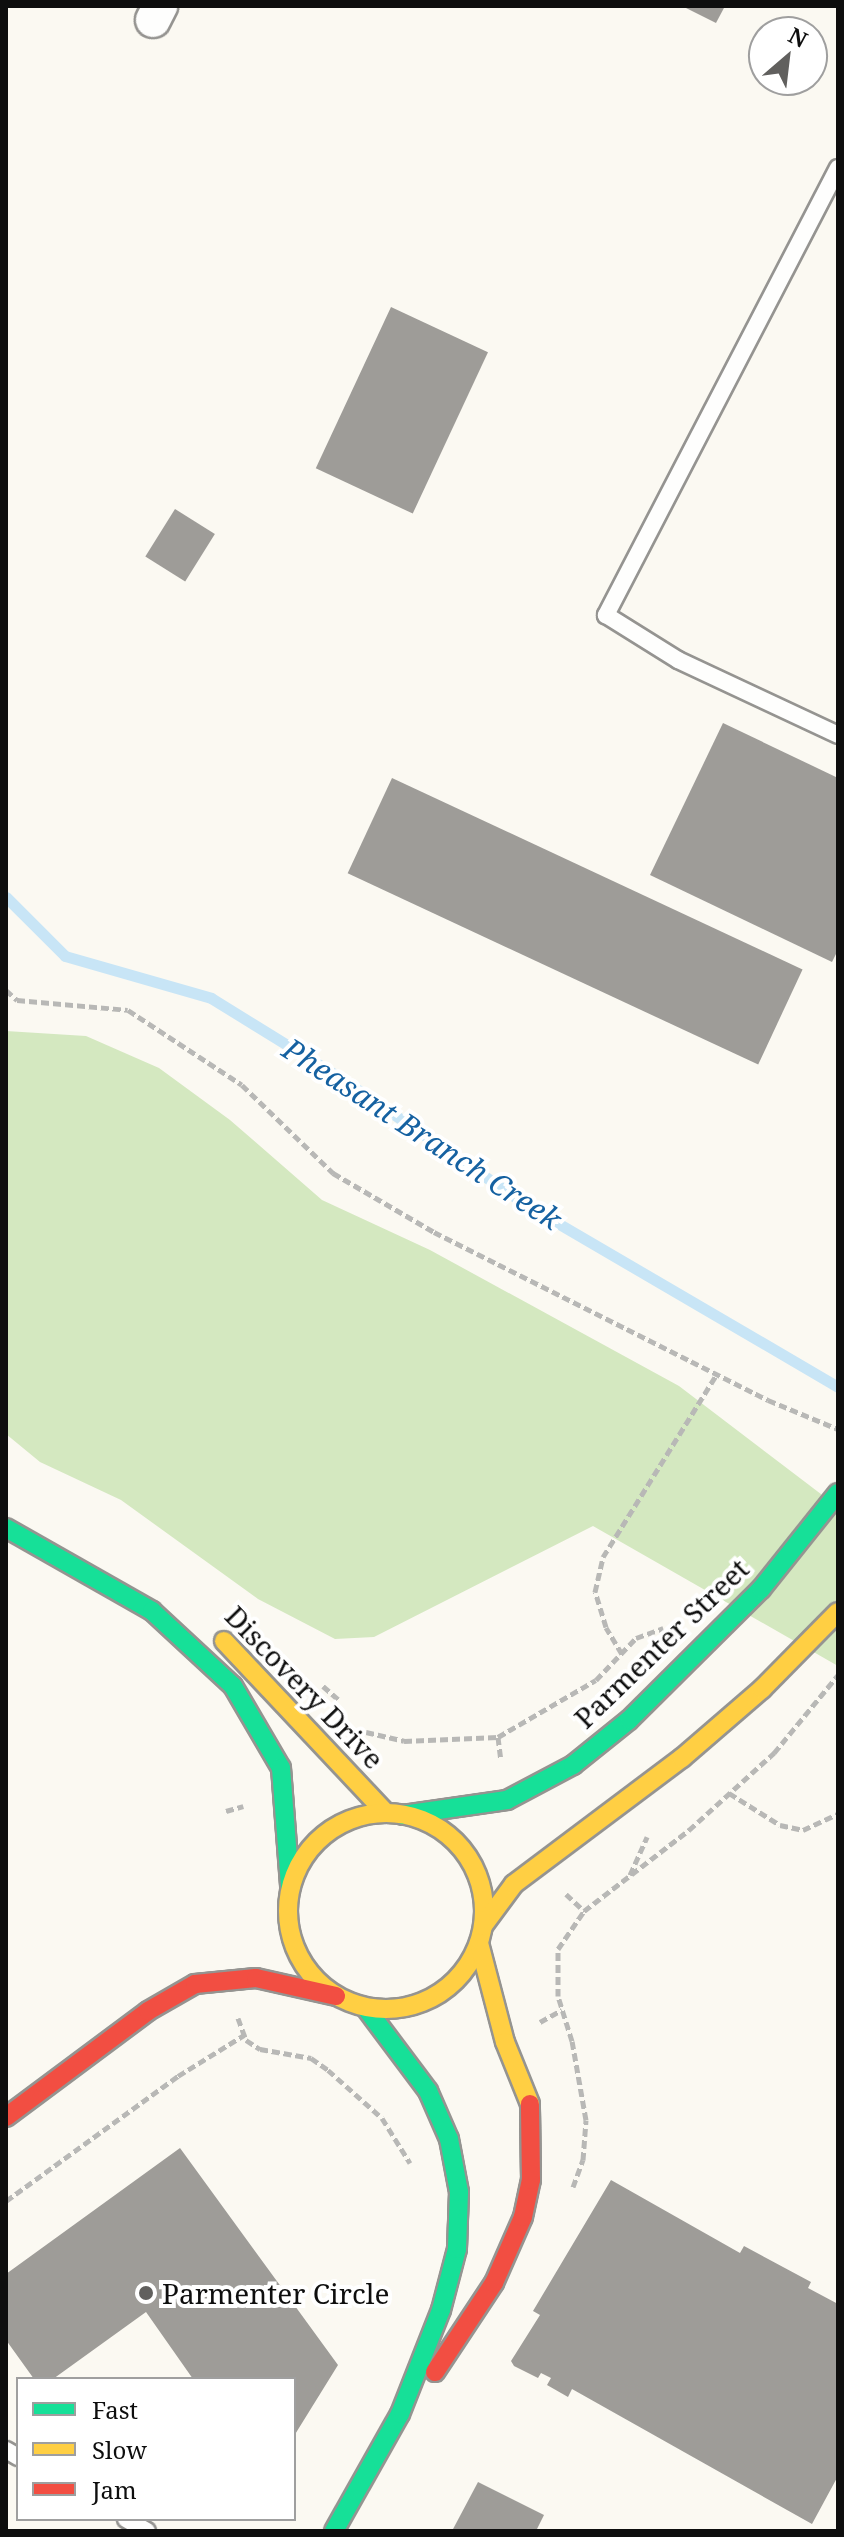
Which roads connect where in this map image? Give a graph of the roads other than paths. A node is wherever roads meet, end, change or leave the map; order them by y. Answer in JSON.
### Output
{"nodes":[{"id":1,"x":838,"y":168,"type":"edge"},
{"id":2,"x":838,"y":735,"type":"edge"},
{"id":3,"x":838,"y":1493,"type":"edge"},
{"id":4,"x":6,"y":1528,"type":"edge"},
{"id":5,"x":72,"y":1544,"type":"dead end"},
{"id":6,"x":838,"y":1612,"type":"edge"},
{"id":7,"x":213,"y":1630,"type":"dead end"},
{"id":8,"x":395,"y":1814,"type":"junction"},
{"id":9,"x":289,"y":1892,"type":"junction"},
{"id":10,"x":481,"y":1935,"type":"junction"},
{"id":11,"x":336,"y":1996,"type":"junction"},
{"id":12,"x":366,"y":2008,"type":"junction"},
{"id":13,"x":6,"y":2117,"type":"edge"},
{"id":14,"x":400,"y":2414,"type":"junction"},
{"id":15,"x":130,"y":2521,"type":"edge"},
{"id":16,"x":147,"y":2531,"type":"edge"},
{"id":17,"x":334,"y":2531,"type":"edge"}],
"edges":[{"from":1,"to":2,"type":"lane"},
{"from":3,"to":8,"type":"main road","name":"Parmenter Street"},
{"from":4,"to":5,"type":"main road","name":"Discovery Drive"},
{"from":4,"to":9,"type":"main road","name":"Discovery Drive"},
{"from":6,"to":10,"type":"main road"},
{"from":7,"to":8,"type":"main road","name":"Discovery Drive"},
{"from":8,"to":9,"type":"main road"},
{"from":8,"to":10,"type":"main road"},
{"from":9,"to":11,"type":"main road"},
{"from":10,"to":12,"type":"main road"},
{"from":10,"to":14,"type":"main road"},
{"from":11,"to":12,"type":"main road"},
{"from":11,"to":13,"type":"main road"},
{"from":12,"to":14,"type":"main road"},
{"from":14,"to":17,"type":"main road"},
{"from":15,"to":16,"type":"lane"}]}
